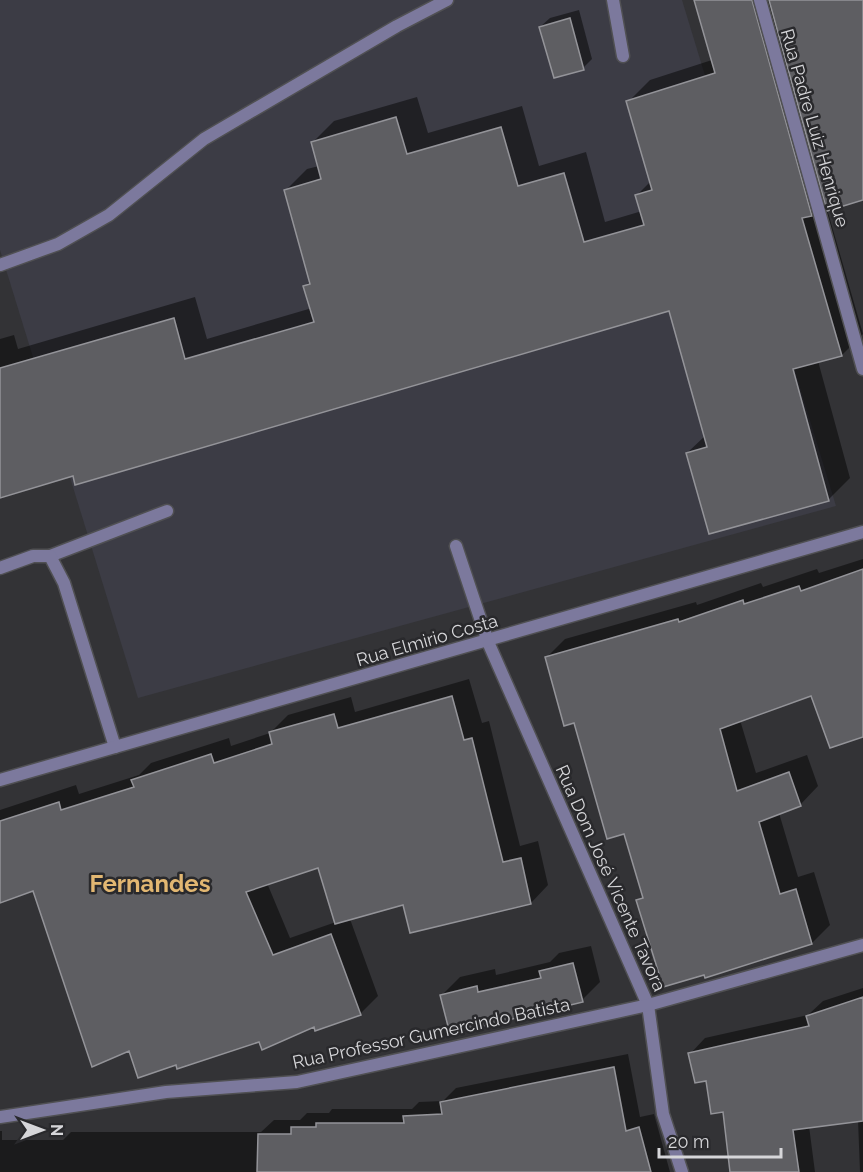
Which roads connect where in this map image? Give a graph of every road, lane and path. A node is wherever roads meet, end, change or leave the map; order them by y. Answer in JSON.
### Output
{"nodes":[{"id":1,"x":447,"y":0,"type":"edge"},
{"id":2,"x":613,"y":0,"type":"edge"},
{"id":3,"x":760,"y":0,"type":"edge"},
{"id":4,"x":623,"y":56,"type":"dead end"},
{"id":5,"x":0,"y":265,"type":"edge"},
{"id":6,"x":863,"y":369,"type":"edge"},
{"id":7,"x":166,"y":511,"type":"dead end"},
{"id":8,"x":863,"y":532,"type":"edge"},
{"id":9,"x":456,"y":546,"type":"dead end"},
{"id":10,"x":50,"y":556,"type":"junction"},
{"id":11,"x":0,"y":568,"type":"edge"},
{"id":12,"x":488,"y":642,"type":"junction"},
{"id":13,"x":115,"y":747,"type":"junction"},
{"id":14,"x":0,"y":780,"type":"edge"},
{"id":15,"x":863,"y":945,"type":"edge"},
{"id":16,"x":648,"y":1005,"type":"junction"},
{"id":17,"x":0,"y":1117,"type":"edge"},
{"id":18,"x":682,"y":1172,"type":"edge"}],
"edges":[{"from":1,"to":5,"type":"street"},
{"from":2,"to":4,"type":"street"},
{"from":3,"to":6,"type":"street","name":"Rua Padre Luiz Henrique"},
{"from":7,"to":10,"type":"street"},
{"from":8,"to":12,"type":"street","name":"Rua Elmirio Costa"},
{"from":9,"to":12,"type":"street","name":"Rua Dom José Vicente Tavora"},
{"from":10,"to":11,"type":"street"},
{"from":10,"to":13,"type":"street"},
{"from":12,"to":13,"type":"street","name":"Rua Elmirio Costa"},
{"from":12,"to":16,"type":"street","name":"Rua Dom José Vicente Tavora"},
{"from":13,"to":14,"type":"street","name":"Rua Elmirio Costa"},
{"from":15,"to":16,"type":"street","name":"Rua Professor Gumercindo Batista"},
{"from":16,"to":17,"type":"street","name":"Rua Professor Gumercindo Batista"},
{"from":16,"to":18,"type":"street","name":"Rua Dom José Vicente Tavora"}]}
